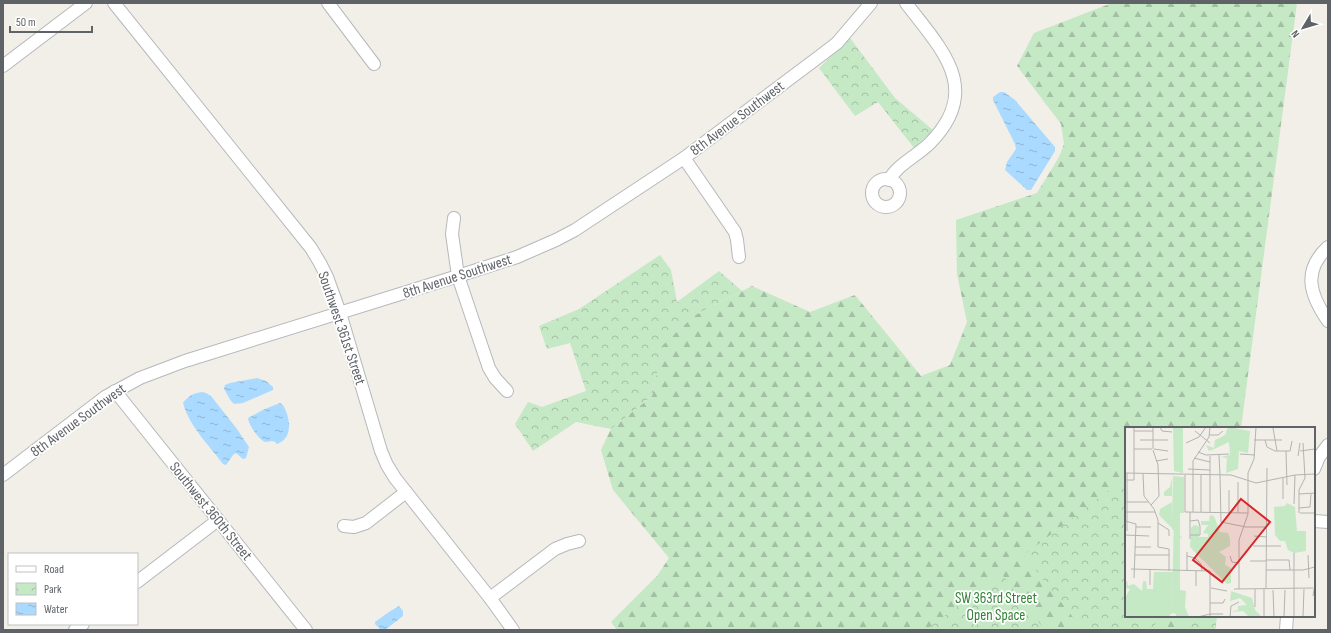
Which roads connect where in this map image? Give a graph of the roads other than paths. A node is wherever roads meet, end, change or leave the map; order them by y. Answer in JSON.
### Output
{"nodes":[{"id":1,"x":86,"y":3,"type":"edge"},
{"id":2,"x":114,"y":3,"type":"edge"},
{"id":3,"x":328,"y":3,"type":"edge"},
{"id":4,"x":871,"y":3,"type":"edge"},
{"id":5,"x":906,"y":3,"type":"edge"},
{"id":6,"x":374,"y":64,"type":"dead end"},
{"id":7,"x":3,"y":66,"type":"edge"},
{"id":8,"x":684,"y":158,"type":"junction"},
{"id":9,"x":889,"y":180,"type":"dead end"},
{"id":10,"x":454,"y":218,"type":"dead end"},
{"id":11,"x":1328,"y":247,"type":"edge"},
{"id":12,"x":739,"y":257,"type":"dead end"},
{"id":13,"x":458,"y":276,"type":"junction"},
{"id":14,"x":340,"y":313,"type":"junction"},
{"id":15,"x":1328,"y":321,"type":"edge"},
{"id":16,"x":115,"y":391,"type":"junction"},
{"id":17,"x":507,"y":391,"type":"dead end"},
{"id":18,"x":1328,"y":445,"type":"edge"},
{"id":19,"x":1315,"y":467,"type":"edge"},
{"id":20,"x":3,"y":475,"type":"edge"},
{"id":21,"x":406,"y":492,"type":"junction"},
{"id":22,"x":218,"y":520,"type":"junction"},
{"id":23,"x":1315,"y":521,"type":"edge"},
{"id":24,"x":1328,"y":522,"type":"edge"},
{"id":25,"x":344,"y":526,"type":"dead end"},
{"id":26,"x":579,"y":541,"type":"dead end"},
{"id":27,"x":138,"y":581,"type":"edge"},
{"id":28,"x":490,"y":598,"type":"junction"},
{"id":29,"x":1287,"y":617,"type":"edge"},
{"id":30,"x":306,"y":630,"type":"edge"},
{"id":31,"x":513,"y":630,"type":"edge"},
{"id":32,"x":1286,"y":630,"type":"edge"}],
"edges":[{"from":1,"to":7,"type":"street"},
{"from":2,"to":14,"type":"street","name":"Southwest 361st Street"},
{"from":3,"to":6,"type":"street"},
{"from":4,"to":8,"type":"street","name":"8th Avenue Southwest"},
{"from":5,"to":9,"type":"street"},
{"from":8,"to":12,"type":"street"},
{"from":8,"to":13,"type":"street","name":"8th Avenue Southwest"},
{"from":10,"to":13,"type":"street"},
{"from":11,"to":15,"type":"street"},
{"from":13,"to":14,"type":"street","name":"8th Avenue Southwest"},
{"from":13,"to":17,"type":"street"},
{"from":14,"to":16,"type":"street","name":"8th Avenue Southwest"},
{"from":14,"to":21,"type":"street","name":"Southwest 361st Street"},
{"from":16,"to":20,"type":"street","name":"8th Avenue Southwest"},
{"from":16,"to":22,"type":"street","name":"Southwest 360th Street"},
{"from":18,"to":19,"type":"street"},
{"from":21,"to":25,"type":"street"},
{"from":21,"to":28,"type":"street","name":"Southwest 361st Street"},
{"from":22,"to":27,"type":"street"},
{"from":22,"to":30,"type":"street","name":"Southwest 360th Street"},
{"from":23,"to":24,"type":"street"},
{"from":26,"to":28,"type":"street"},
{"from":28,"to":31,"type":"street","name":"Southwest 361st Street"},
{"from":29,"to":32,"type":"street"}]}
